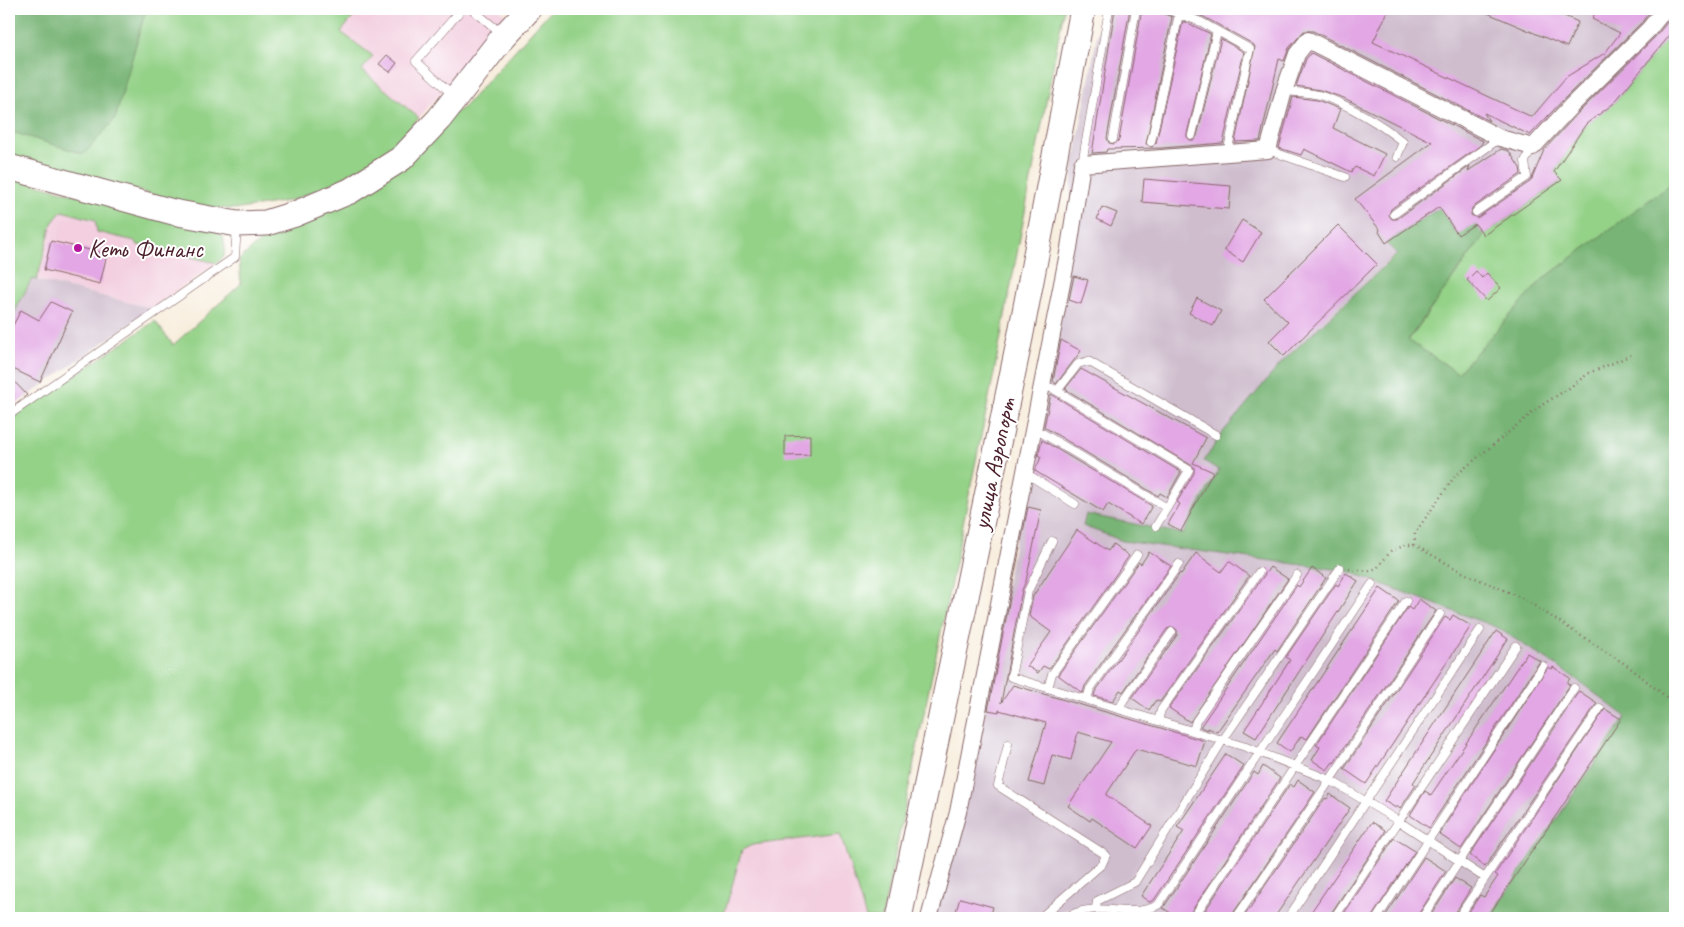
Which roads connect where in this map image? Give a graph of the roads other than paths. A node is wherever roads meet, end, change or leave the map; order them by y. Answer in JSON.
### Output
{"nodes":[{"id":1,"x":462,"y":9,"type":"edge"},
{"id":2,"x":472,"y":9,"type":"edge"},
{"id":3,"x":529,"y":9,"type":"edge"},
{"id":4,"x":1083,"y":9,"type":"edge"},
{"id":5,"x":1109,"y":9,"type":"edge"},
{"id":6,"x":1136,"y":9,"type":"edge"},
{"id":7,"x":1166,"y":9,"type":"edge"},
{"id":8,"x":1665,"y":9,"type":"edge"},
{"id":9,"x":1179,"y":14,"type":"junction"},
{"id":10,"x":1217,"y":31,"type":"junction"},
{"id":11,"x":504,"y":36,"type":"junction"},
{"id":12,"x":1284,"y":91,"type":"junction"},
{"id":13,"x":456,"y":98,"type":"junction"},
{"id":14,"x":1192,"y":135,"type":"dead end"},
{"id":15,"x":1500,"y":138,"type":"junction"},
{"id":16,"x":1113,"y":139,"type":"dead end"},
{"id":17,"x":1151,"y":142,"type":"dead end"},
{"id":18,"x":1533,"y":147,"type":"junction"},
{"id":19,"x":1268,"y":150,"type":"junction"},
{"id":20,"x":1227,"y":154,"type":"junction"},
{"id":21,"x":1397,"y":157,"type":"dead end"},
{"id":22,"x":1082,"y":164,"type":"junction"},
{"id":23,"x":9,"y":167,"type":"edge"},
{"id":24,"x":1345,"y":177,"type":"dead end"},
{"id":25,"x":1476,"y":212,"type":"dead end"},
{"id":26,"x":1394,"y":214,"type":"dead end"},
{"id":27,"x":238,"y":224,"type":"junction"},
{"id":28,"x":1050,"y":389,"type":"junction"},
{"id":29,"x":9,"y":415,"type":"edge"},
{"id":30,"x":1033,"y":432,"type":"junction"},
{"id":31,"x":1216,"y":435,"type":"dead end"},
{"id":32,"x":1024,"y":476,"type":"junction"},
{"id":33,"x":1075,"y":504,"type":"dead end"},
{"id":34,"x":1167,"y":508,"type":"junction"},
{"id":35,"x":1156,"y":526,"type":"dead end"},
{"id":36,"x":1052,"y":542,"type":"dead end"},
{"id":37,"x":1138,"y":555,"type":"dead end"},
{"id":38,"x":1179,"y":564,"type":"dead end"},
{"id":39,"x":1340,"y":568,"type":"road end"},
{"id":40,"x":1259,"y":572,"type":"dead end"},
{"id":41,"x":1297,"y":575,"type":"dead end"},
{"id":42,"x":1372,"y":584,"type":"dead end"},
{"id":43,"x":1406,"y":601,"type":"dead end"},
{"id":44,"x":1440,"y":614,"type":"dead end"},
{"id":45,"x":1480,"y":630,"type":"dead end"},
{"id":46,"x":1172,"y":632,"type":"dead end"},
{"id":47,"x":1516,"y":646,"type":"dead end"},
{"id":48,"x":1543,"y":666,"type":"dead end"},
{"id":49,"x":1048,"y":688,"type":"junction"},
{"id":50,"x":1574,"y":688,"type":"dead end"},
{"id":51,"x":1087,"y":699,"type":"junction"},
{"id":52,"x":1600,"y":708,"type":"dead end"},
{"id":53,"x":1120,"y":709,"type":"junction"},
{"id":54,"x":1158,"y":720,"type":"junction"},
{"id":55,"x":1193,"y":731,"type":"junction"},
{"id":56,"x":1223,"y":740,"type":"junction"},
{"id":57,"x":1008,"y":744,"type":"dead end"},
{"id":58,"x":1259,"y":753,"type":"junction"},
{"id":59,"x":1295,"y":767,"type":"junction"},
{"id":60,"x":1330,"y":780,"type":"junction"},
{"id":61,"x":1367,"y":802,"type":"junction"},
{"id":62,"x":1400,"y":822,"type":"junction"},
{"id":63,"x":1428,"y":840,"type":"junction"},
{"id":64,"x":1460,"y":862,"type":"junction"},
{"id":65,"x":1485,"y":878,"type":"junction"},
{"id":66,"x":1096,"y":908,"type":"junction"},
{"id":67,"x":899,"y":918,"type":"edge"},
{"id":68,"x":929,"y":918,"type":"edge"},
{"id":69,"x":1040,"y":918,"type":"edge"},
{"id":70,"x":1065,"y":918,"type":"edge"},
{"id":71,"x":1193,"y":918,"type":"edge"},
{"id":72,"x":1236,"y":918,"type":"edge"},
{"id":73,"x":1288,"y":918,"type":"edge"},
{"id":74,"x":1334,"y":918,"type":"edge"},
{"id":75,"x":1377,"y":918,"type":"edge"},
{"id":76,"x":1422,"y":918,"type":"edge"},
{"id":77,"x":1458,"y":918,"type":"edge"}],
"edges":[{"from":1,"to":13,"type":"lane"},
{"from":2,"to":11,"type":"lane"},
{"from":3,"to":11,"type":"main road"},
{"from":4,"to":67,"type":"main road","name":"улица Аэропорт"},
{"from":5,"to":22,"type":"lane"},
{"from":6,"to":16,"type":"lane"},
{"from":7,"to":9,"type":"lane"},
{"from":8,"to":18,"type":"street"},
{"from":9,"to":10,"type":"lane"},
{"from":9,"to":17,"type":"lane"},
{"from":10,"to":14,"type":"lane"},
{"from":10,"to":20,"type":"lane"},
{"from":11,"to":13,"type":"main road"},
{"from":12,"to":15,"type":"street"},
{"from":12,"to":19,"type":"street"},
{"from":12,"to":21,"type":"lane"},
{"from":13,"to":27,"type":"main road"},
{"from":15,"to":18,"type":"street"},
{"from":15,"to":26,"type":"lane"},
{"from":18,"to":25,"type":"lane"},
{"from":19,"to":20,"type":"street"},
{"from":19,"to":24,"type":"lane"},
{"from":20,"to":22,"type":"street"},
{"from":22,"to":28,"type":"street"},
{"from":23,"to":27,"type":"main road"},
{"from":27,"to":29,"type":"lane"},
{"from":28,"to":30,"type":"street"},
{"from":28,"to":31,"type":"lane"},
{"from":28,"to":34,"type":"lane"},
{"from":30,"to":32,"type":"street"},
{"from":30,"to":34,"type":"lane"},
{"from":32,"to":33,"type":"lane"},
{"from":32,"to":68,"type":"street"},
{"from":34,"to":35,"type":"lane"},
{"from":36,"to":49,"type":"lane"},
{"from":37,"to":49,"type":"lane"},
{"from":38,"to":51,"type":"lane"},
{"from":39,"to":56,"type":"lane"},
{"from":40,"to":54,"type":"lane"},
{"from":41,"to":55,"type":"lane"},
{"from":42,"to":58,"type":"lane"},
{"from":43,"to":59,"type":"lane"},
{"from":44,"to":60,"type":"lane"},
{"from":45,"to":61,"type":"lane"},
{"from":46,"to":53,"type":"lane"},
{"from":47,"to":62,"type":"lane"},
{"from":48,"to":63,"type":"lane"},
{"from":49,"to":51,"type":"lane"},
{"from":50,"to":64,"type":"lane"},
{"from":51,"to":53,"type":"lane"},
{"from":52,"to":65,"type":"lane"},
{"from":53,"to":54,"type":"lane"},
{"from":54,"to":55,"type":"lane"},
{"from":55,"to":56,"type":"lane"},
{"from":56,"to":58,"type":"lane"},
{"from":56,"to":66,"type":"lane"},
{"from":57,"to":69,"type":"lane"},
{"from":58,"to":59,"type":"lane"},
{"from":58,"to":66,"type":"lane"},
{"from":59,"to":60,"type":"lane"},
{"from":59,"to":71,"type":"lane"},
{"from":60,"to":61,"type":"lane"},
{"from":60,"to":72,"type":"lane"},
{"from":61,"to":62,"type":"lane"},
{"from":61,"to":73,"type":"lane"},
{"from":62,"to":63,"type":"lane"},
{"from":62,"to":74,"type":"lane"},
{"from":63,"to":64,"type":"lane"},
{"from":63,"to":75,"type":"lane"},
{"from":64,"to":65,"type":"lane"},
{"from":64,"to":76,"type":"lane"},
{"from":65,"to":77,"type":"lane"},
{"from":66,"to":70,"type":"lane"}]}
